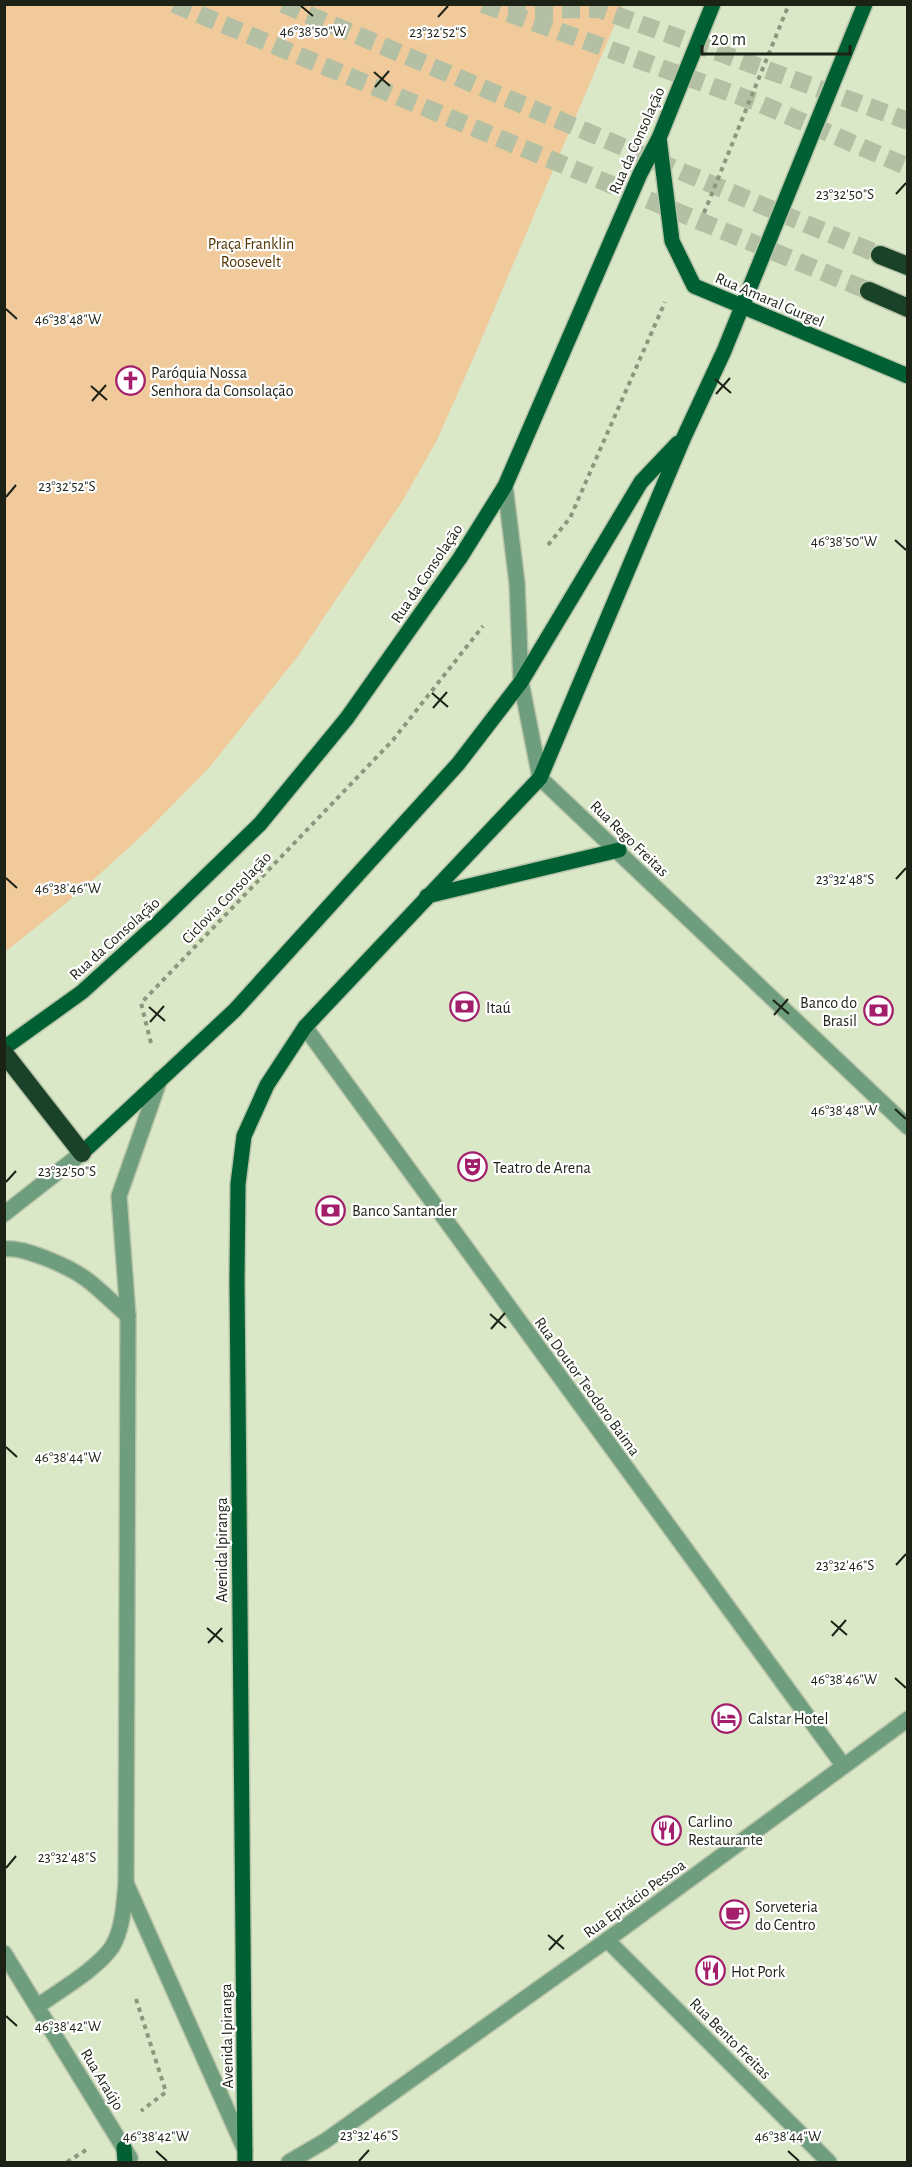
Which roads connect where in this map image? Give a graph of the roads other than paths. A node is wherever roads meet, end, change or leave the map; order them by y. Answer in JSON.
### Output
{"nodes":[{"id":1,"x":713,"y":4,"type":"edge"},
{"id":2,"x":865,"y":4,"type":"edge"},
{"id":3,"x":659,"y":138,"type":"junction"},
{"id":4,"x":880,"y":255,"type":"tunnel mouth"},
{"id":5,"x":908,"y":266,"type":"edge"},
{"id":6,"x":869,"y":291,"type":"tunnel mouth"},
{"id":7,"x":743,"y":307,"type":"junction"},
{"id":8,"x":908,"y":308,"type":"edge"},
{"id":9,"x":908,"y":376,"type":"edge"},
{"id":10,"x":684,"y":437,"type":"junction"},
{"id":11,"x":505,"y":486,"type":"junction"},
{"id":12,"x":521,"y":682,"type":"junction"},
{"id":13,"x":540,"y":778,"type":"junction"},
{"id":14,"x":619,"y":850,"type":"junction"},
{"id":15,"x":427,"y":896,"type":"junction"},
{"id":16,"x":305,"y":1027,"type":"junction"},
{"id":17,"x":4,"y":1048,"type":"edge"},
{"id":18,"x":4,"y":1053,"type":"edge"},
{"id":19,"x":160,"y":1079,"type":"junction"},
{"id":20,"x":908,"y":1127,"type":"edge"},
{"id":21,"x":82,"y":1153,"type":"junction"},
{"id":22,"x":4,"y":1214,"type":"edge"},
{"id":23,"x":4,"y":1250,"type":"edge"},
{"id":24,"x":128,"y":1316,"type":"junction"},
{"id":25,"x":908,"y":1719,"type":"edge"},
{"id":26,"x":843,"y":1765,"type":"junction"},
{"id":27,"x":126,"y":1883,"type":"junction"},
{"id":28,"x":607,"y":1940,"type":"junction"},
{"id":29,"x":4,"y":1953,"type":"edge"},
{"id":30,"x":38,"y":2006,"type":"junction"},
{"id":31,"x":124,"y":2155,"type":"edge"},
{"id":32,"x":245,"y":2156,"type":"edge"},
{"id":33,"x":132,"y":2163,"type":"edge"},
{"id":34,"x":289,"y":2163,"type":"edge"},
{"id":35,"x":829,"y":2163,"type":"edge"}],
"edges":[{"from":1,"to":3,"type":"main road","name":"Rua da Consolação"},
{"from":2,"to":7,"type":"main road"},
{"from":3,"to":7,"type":"main road","name":"Rua Amaral Gurgel"},
{"from":3,"to":11,"type":"main road","name":"Rua da Consolação"},
{"from":4,"to":5,"type":"highway"},
{"from":6,"to":8,"type":"highway"},
{"from":7,"to":9,"type":"main road","name":"Rua Amaral Gurgel"},
{"from":7,"to":10,"type":"main road"},
{"from":10,"to":12,"type":"main road"},
{"from":10,"to":13,"type":"main road"},
{"from":11,"to":12,"type":"street"},
{"from":11,"to":17,"type":"main road","name":"Rua da Consolação"},
{"from":12,"to":13,"type":"street"},
{"from":12,"to":19,"type":"main road"},
{"from":13,"to":14,"type":"street","name":"Rua Rego Freitas"},
{"from":13,"to":15,"type":"main road"},
{"from":14,"to":15,"type":"main road"},
{"from":14,"to":20,"type":"street","name":"Rua Rego Freitas"},
{"from":15,"to":16,"type":"main road"},
{"from":16,"to":26,"type":"street","name":"Rua Doutor Teodoro Baima"},
{"from":16,"to":32,"type":"main road","name":"Avenida Ipiranga"},
{"from":18,"to":21,"type":"highway"},
{"from":19,"to":21,"type":"main road"},
{"from":19,"to":24,"type":"street"},
{"from":21,"to":22,"type":"street"},
{"from":23,"to":24,"type":"street"},
{"from":24,"to":27,"type":"street"},
{"from":25,"to":26,"type":"street","name":"Rua Epitácio Pessoa"},
{"from":26,"to":28,"type":"street","name":"Rua Epitácio Pessoa"},
{"from":27,"to":30,"type":"street"},
{"from":27,"to":32,"type":"street"},
{"from":28,"to":34,"type":"street","name":"Rua Epitácio Pessoa"},
{"from":28,"to":35,"type":"street","name":"Rua Bento Freitas"},
{"from":29,"to":30,"type":"street","name":"Rua Araújo"},
{"from":30,"to":31,"type":"street","name":"Rua Araújo"},
{"from":31,"to":33,"type":"street","name":"Rua Araújo"}]}
